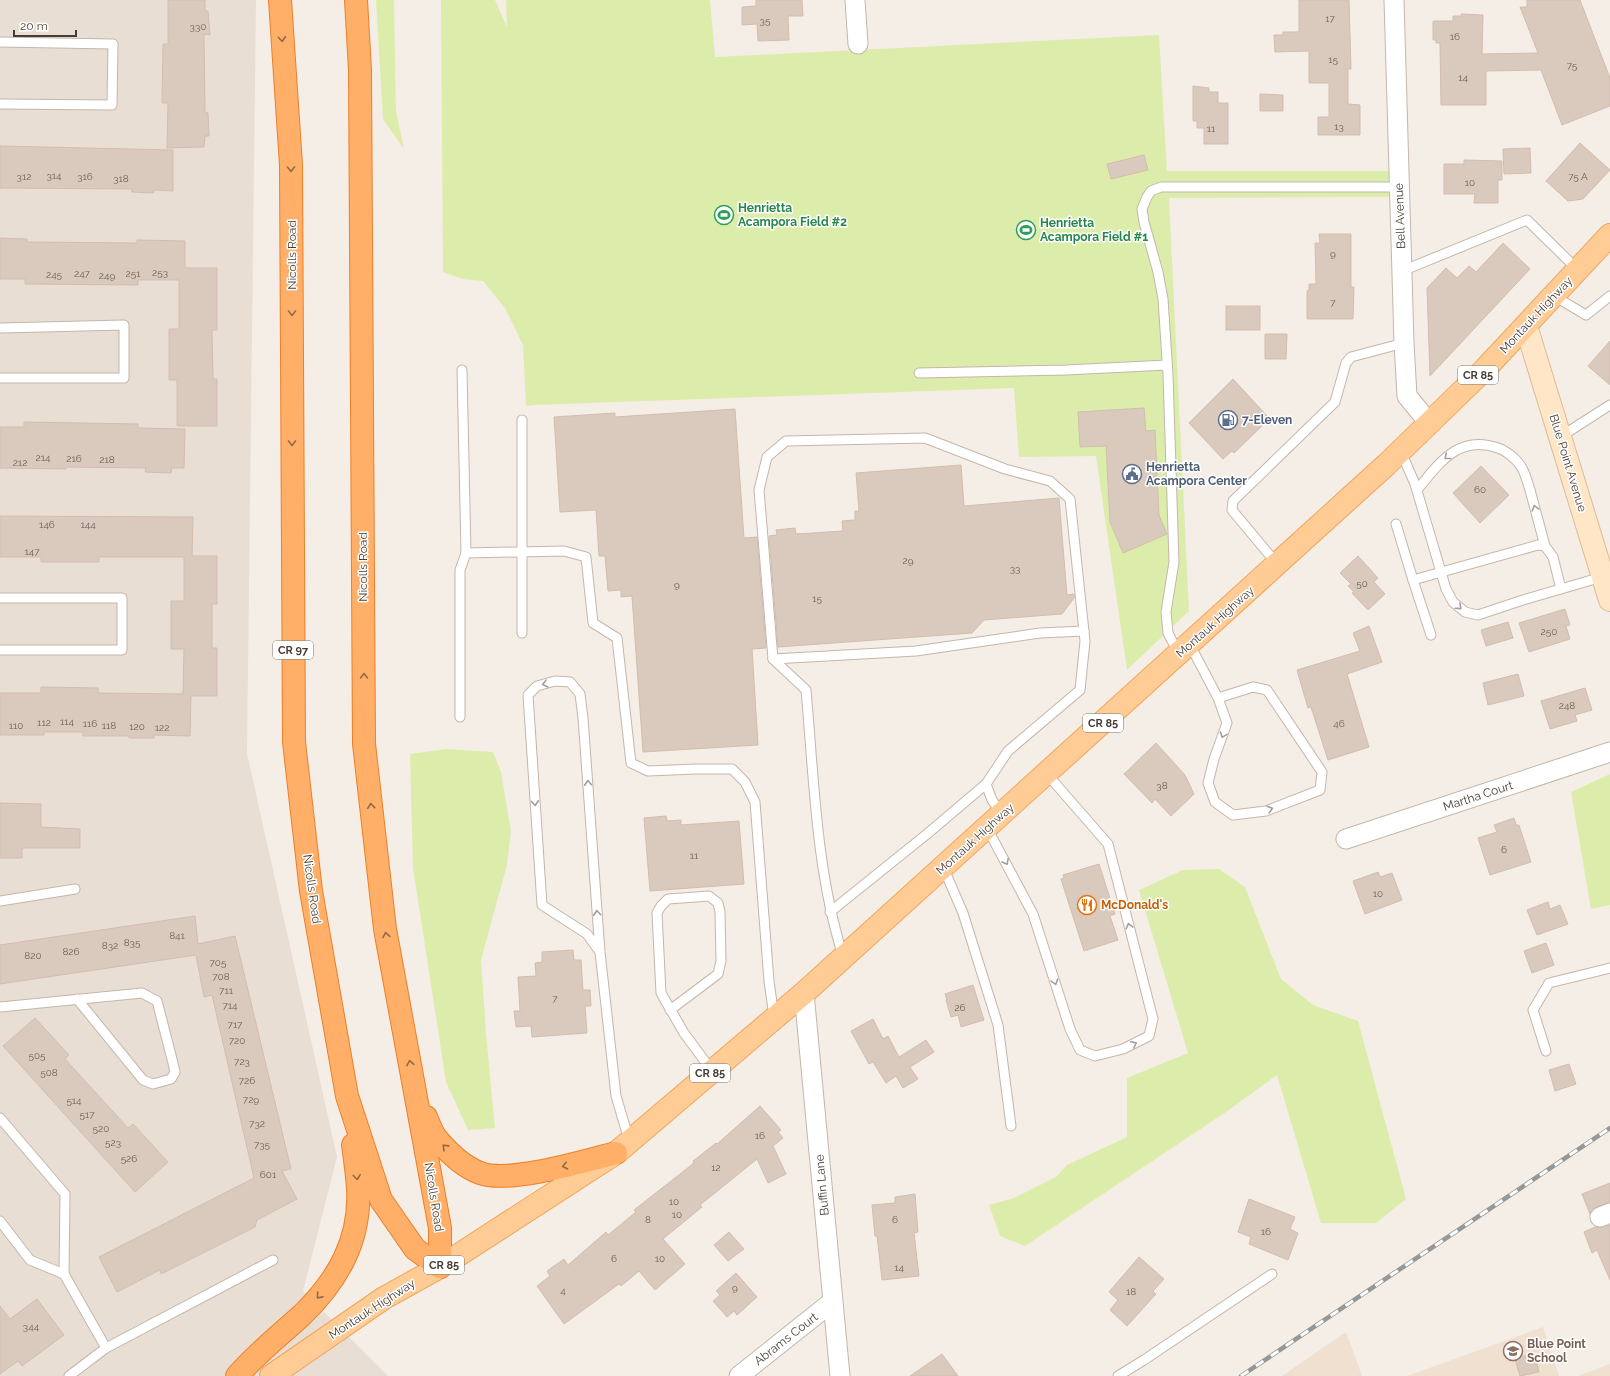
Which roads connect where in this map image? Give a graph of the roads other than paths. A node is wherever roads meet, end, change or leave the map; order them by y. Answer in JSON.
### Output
{"nodes":[{"id":1,"x":280,"y":0,"type":"edge"},
{"id":2,"x":356,"y":0,"type":"edge"},
{"id":3,"x":855,"y":0,"type":"edge"},
{"id":4,"x":1394,"y":0,"type":"edge"},
{"id":5,"x":0,"y":42,"type":"edge"},
{"id":6,"x":858,"y":44,"type":"dead end"},
{"id":7,"x":0,"y":104,"type":"edge"},
{"id":8,"x":1399,"y":186,"type":"junction"},
{"id":9,"x":1610,"y":235,"type":"edge"},
{"id":10,"x":1578,"y":270,"type":"junction"},
{"id":11,"x":1402,"y":271,"type":"junction"},
{"id":12,"x":1554,"y":296,"type":"junction"},
{"id":13,"x":1610,"y":296,"type":"edge"},
{"id":14,"x":1526,"y":326,"type":"junction"},
{"id":15,"x":0,"y":328,"type":"edge"},
{"id":16,"x":1404,"y":343,"type":"junction"},
{"id":17,"x":1167,"y":365,"type":"junction"},
{"id":18,"x":462,"y":370,"type":"dead end"},
{"id":19,"x":919,"y":373,"type":"dead end"},
{"id":20,"x":0,"y":378,"type":"edge"},
{"id":21,"x":1610,"y":405,"type":"edge"},
{"id":22,"x":522,"y":420,"type":"dead end"},
{"id":23,"x":1430,"y":424,"type":"junction"},
{"id":24,"x":1560,"y":437,"type":"junction"},
{"id":25,"x":1401,"y":452,"type":"junction"},
{"id":26,"x":1417,"y":490,"type":"junction"},
{"id":27,"x":1396,"y":524,"type":"dead end"},
{"id":28,"x":1545,"y":546,"type":"junction"},
{"id":29,"x":522,"y":551,"type":"junction"},
{"id":30,"x":466,"y":553,"type":"junction"},
{"id":31,"x":1278,"y":565,"type":"junction"},
{"id":32,"x":1441,"y":573,"type":"junction"},
{"id":33,"x":1602,"y":577,"type":"junction"},
{"id":34,"x":1414,"y":580,"type":"junction"},
{"id":35,"x":1562,"y":588,"type":"junction"},
{"id":36,"x":0,"y":598,"type":"edge"},
{"id":37,"x":1610,"y":600,"type":"edge"},
{"id":38,"x":1084,"y":631,"type":"junction"},
{"id":39,"x":522,"y":633,"type":"dead end"},
{"id":40,"x":1430,"y":635,"type":"dead end"},
{"id":41,"x":1184,"y":649,"type":"junction"},
{"id":42,"x":0,"y":650,"type":"edge"},
{"id":43,"x":773,"y":659,"type":"junction"},
{"id":44,"x":1218,"y":698,"type":"junction"},
{"id":45,"x":460,"y":717,"type":"dead end"},
{"id":46,"x":1610,"y":752,"type":"edge"},
{"id":47,"x":1047,"y":774,"type":"junction"},
{"id":48,"x":986,"y":784,"type":"junction"},
{"id":49,"x":994,"y":821,"type":"junction"},
{"id":50,"x":1346,"y":839,"type":"dead end"},
{"id":51,"x":944,"y":867,"type":"junction"},
{"id":52,"x":75,"y":889,"type":"dead end"},
{"id":53,"x":0,"y":901,"type":"edge"},
{"id":54,"x":830,"y":912,"type":"junction"},
{"id":55,"x":600,"y":952,"type":"junction"},
{"id":56,"x":844,"y":957,"type":"junction"},
{"id":57,"x":1610,"y":968,"type":"edge"},
{"id":58,"x":804,"y":993,"type":"junction"},
{"id":59,"x":78,"y":999,"type":"junction"},
{"id":60,"x":0,"y":1007,"type":"edge"},
{"id":61,"x":670,"y":1010,"type":"junction"},
{"id":62,"x":774,"y":1018,"type":"junction"},
{"id":63,"x":1546,"y":1051,"type":"dead end"},
{"id":64,"x":712,"y":1071,"type":"junction"},
{"id":65,"x":416,"y":1095,"type":"junction"},
{"id":66,"x":347,"y":1096,"type":"junction"},
{"id":67,"x":0,"y":1118,"type":"edge"},
{"id":68,"x":1011,"y":1126,"type":"dead end"},
{"id":69,"x":623,"y":1148,"type":"junction"},
{"id":70,"x":0,"y":1222,"type":"edge"},
{"id":71,"x":273,"y":1260,"type":"dead end"},
{"id":72,"x":440,"y":1267,"type":"junction"},
{"id":73,"x":64,"y":1274,"type":"junction"},
{"id":74,"x":1272,"y":1274,"type":"dead end"},
{"id":75,"x":832,"y":1302,"type":"junction"},
{"id":76,"x":106,"y":1348,"type":"junction"},
{"id":77,"x":69,"y":1376,"type":"edge"},
{"id":78,"x":238,"y":1376,"type":"edge"},
{"id":79,"x":271,"y":1376,"type":"edge"},
{"id":80,"x":739,"y":1376,"type":"edge"},
{"id":81,"x":840,"y":1376,"type":"edge"},
{"id":82,"x":1118,"y":1376,"type":"edge"}],
"edges":[{"from":1,"to":66,"type":"highway","name":"Nicolls Road","number":"CR 97","one_way":true},
{"from":65,"to":2,"type":"highway","name":"Nicolls Road","one_way":true},
{"from":3,"to":6,"type":"street"},
{"from":4,"to":8,"type":"street","name":"Bell Avenue"},
{"from":5,"to":7,"type":"lane"},
{"from":8,"to":11,"type":"street","name":"Bell Avenue"},
{"from":8,"to":17,"type":"lane"},
{"from":9,"to":10,"type":"main road","name":"Montauk Highway","number":"CR 85"},
{"from":10,"to":11,"type":"lane"},
{"from":10,"to":12,"type":"main road","name":"Montauk Highway","number":"CR 85"},
{"from":11,"to":16,"type":"street","name":"Bell Avenue"},
{"from":12,"to":13,"type":"lane"},
{"from":12,"to":14,"type":"main road","name":"Montauk Highway","number":"CR 85"},
{"from":14,"to":23,"type":"main road","name":"Montauk Highway","number":"CR 85"},
{"from":14,"to":24,"type":"street","name":"Blue Point Avenue"},
{"from":15,"to":20,"type":"lane"},
{"from":16,"to":23,"type":"street","name":"Bell Avenue"},
{"from":16,"to":31,"type":"lane"},
{"from":17,"to":19,"type":"lane"},
{"from":17,"to":41,"type":"lane"},
{"from":18,"to":30,"type":"lane"},
{"from":21,"to":24,"type":"lane"},
{"from":22,"to":29,"type":"lane"},
{"from":23,"to":25,"type":"main road","name":"Montauk Highway","number":"CR 85"},
{"from":24,"to":33,"type":"street","name":"Blue Point Avenue"},
{"from":25,"to":26,"type":"lane"},
{"from":25,"to":31,"type":"main road","name":"Montauk Highway","number":"CR 85"},
{"from":28,"to":26,"type":"lane","one_way":true},
{"from":26,"to":32,"type":"lane"},
{"from":27,"to":34,"type":"lane"},
{"from":28,"to":32,"type":"lane"},
{"from":28,"to":35,"type":"lane"},
{"from":29,"to":30,"type":"lane"},
{"from":29,"to":39,"type":"lane"},
{"from":29,"to":62,"type":"lane"},
{"from":30,"to":45,"type":"lane"},
{"from":31,"to":41,"type":"main road","name":"Montauk Highway","number":"CR 85"},
{"from":32,"to":34,"type":"lane"},
{"from":32,"to":35,"type":"lane","one_way":true},
{"from":33,"to":35,"type":"lane"},
{"from":33,"to":37,"type":"street","name":"Blue Point Avenue"},
{"from":34,"to":40,"type":"lane"},
{"from":36,"to":42,"type":"lane"},
{"from":38,"to":43,"type":"lane"},
{"from":38,"to":43,"type":"lane"},
{"from":38,"to":48,"type":"lane"},
{"from":41,"to":44,"type":"lane"},
{"from":41,"to":47,"type":"main road","name":"Montauk Highway","number":"CR 85"},
{"from":43,"to":54,"type":"lane"},
{"from":44,"to":44,"type":"lane","one_way":true},
{"from":46,"to":50,"type":"street","name":"Martha Court"},
{"from":47,"to":49,"type":"main road","name":"Montauk Highway","number":"CR 85"},
{"from":49,"to":47,"type":"lane","one_way":true},
{"from":48,"to":49,"type":"lane"},
{"from":48,"to":54,"type":"lane"},
{"from":49,"to":51,"type":"main road","name":"Montauk Highway","number":"CR 85"},
{"from":51,"to":56,"type":"main road","name":"Montauk Highway","number":"CR 85"},
{"from":51,"to":68,"type":"lane"},
{"from":52,"to":53,"type":"lane"},
{"from":54,"to":56,"type":"lane"},
{"from":55,"to":55,"type":"lane","one_way":true},
{"from":55,"to":69,"type":"lane"},
{"from":56,"to":58,"type":"main road","name":"Montauk Highway","number":"CR 85"},
{"from":57,"to":63,"type":"lane"},
{"from":58,"to":62,"type":"main road","number":"CR 85"},
{"from":58,"to":75,"type":"street","name":"Buffin Lane"},
{"from":59,"to":59,"type":"lane"},
{"from":59,"to":60,"type":"lane"},
{"from":61,"to":61,"type":"lane"},
{"from":61,"to":64,"type":"lane"},
{"from":62,"to":64,"type":"main road","number":"CR 85"},
{"from":64,"to":69,"type":"main road","number":"CR 85"},
{"from":69,"to":65,"type":"highway","one_way":true},
{"from":65,"to":72,"type":"highway","name":"Nicolls Road"},
{"from":66,"to":72,"type":"highway","name":"Nicolls Road","number":"CR 97"},
{"from":66,"to":78,"type":"highway","one_way":true},
{"from":67,"to":73,"type":"lane"},
{"from":69,"to":72,"type":"main road","name":"Montauk Highway","number":"CR 85"},
{"from":70,"to":73,"type":"lane"},
{"from":71,"to":76,"type":"lane"},
{"from":72,"to":79,"type":"main road","name":"Montauk Highway","number":"CR 85"},
{"from":73,"to":76,"type":"lane"},
{"from":74,"to":82,"type":"lane"},
{"from":75,"to":80,"type":"street","name":"Abrams Court"},
{"from":75,"to":81,"type":"street","name":"Buffin Lane"},
{"from":76,"to":77,"type":"lane"}]}
